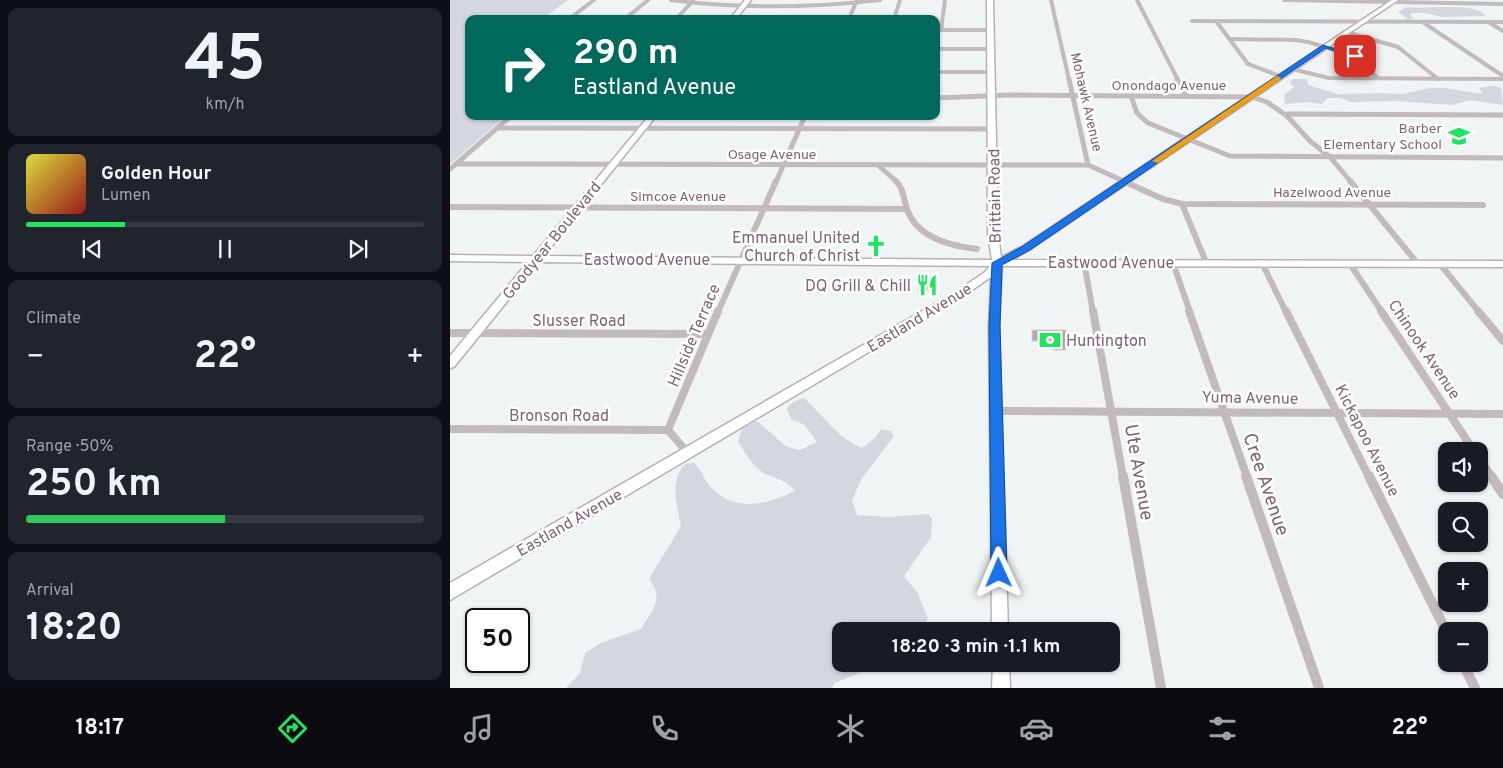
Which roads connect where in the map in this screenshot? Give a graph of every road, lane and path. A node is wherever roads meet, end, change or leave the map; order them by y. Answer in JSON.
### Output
{"nodes":[{"id":1,"x":594,"y":0,"type":"edge"},
{"id":2,"x":648,"y":0,"type":"edge"},
{"id":3,"x":671,"y":0,"type":"edge"},
{"id":4,"x":748,"y":0,"type":"edge"},
{"id":5,"x":880,"y":0,"type":"edge"},
{"id":6,"x":900,"y":0,"type":"edge"},
{"id":7,"x":945,"y":0,"type":"edge"},
{"id":8,"x":990,"y":0,"type":"edge"},
{"id":9,"x":1051,"y":0,"type":"edge"},
{"id":10,"x":1138,"y":0,"type":"edge"},
{"id":11,"x":1284,"y":0,"type":"edge"},
{"id":12,"x":1393,"y":1,"type":"edge"},
{"id":13,"x":693,"y":2,"type":"edge"},
{"id":14,"x":856,"y":2,"type":"edge"},
{"id":15,"x":1503,"y":4,"type":"edge"},
{"id":16,"x":742,"y":7,"type":"junction"},
{"id":17,"x":574,"y":15,"type":"edge"},
{"id":18,"x":630,"y":15,"type":"edge"},
{"id":19,"x":680,"y":15,"type":"edge"},
{"id":20,"x":736,"y":15,"type":"edge"},
{"id":21,"x":851,"y":15,"type":"edge"},
{"id":22,"x":895,"y":15,"type":"edge"},
{"id":23,"x":940,"y":21,"type":"edge"},
{"id":24,"x":1192,"y":21,"type":"dead end"},
{"id":25,"x":1216,"y":21,"type":"junction"},
{"id":26,"x":1488,"y":22,"type":"junction"},
{"id":27,"x":1503,"y":22,"type":"edge"},
{"id":28,"x":1358,"y":23,"type":"junction"},
{"id":29,"x":1424,"y":23,"type":"junction"},
{"id":30,"x":940,"y":30,"type":"edge"},
{"id":31,"x":991,"y":30,"type":"junction"},
{"id":32,"x":1503,"y":31,"type":"edge"},
{"id":33,"x":1346,"y":32,"type":"junction"},
{"id":34,"x":1230,"y":39,"type":"junction"},
{"id":35,"x":1325,"y":46,"type":"junction"},
{"id":36,"x":940,"y":49,"type":"edge"},
{"id":37,"x":991,"y":49,"type":"junction"},
{"id":38,"x":1292,"y":69,"type":"junction"},
{"id":39,"x":940,"y":72,"type":"edge"},
{"id":40,"x":991,"y":72,"type":"junction"},
{"id":41,"x":1280,"y":76,"type":"junction"},
{"id":42,"x":1503,"y":77,"type":"edge"},
{"id":43,"x":1378,"y":78,"type":"junction"},
{"id":44,"x":1438,"y":78,"type":"junction"},
{"id":45,"x":992,"y":95,"type":"junction"},
{"id":46,"x":1072,"y":95,"type":"junction"},
{"id":47,"x":1131,"y":96,"type":"junction"},
{"id":48,"x":1186,"y":96,"type":"junction"},
{"id":49,"x":1252,"y":97,"type":"junction"},
{"id":50,"x":940,"y":98,"type":"edge"},
{"id":51,"x":1288,"y":114,"type":"junction"},
{"id":52,"x":1503,"y":115,"type":"edge"},
{"id":53,"x":507,"y":120,"type":"edge"},
{"id":54,"x":649,"y":120,"type":"edge"},
{"id":55,"x":803,"y":120,"type":"edge"},
{"id":56,"x":498,"y":128,"type":"junction"},
{"id":57,"x":642,"y":128,"type":"junction"},
{"id":58,"x":800,"y":128,"type":"junction"},
{"id":59,"x":992,"y":129,"type":"junction"},
{"id":60,"x":1188,"y":139,"type":"junction"},
{"id":61,"x":1330,"y":158,"type":"junction"},
{"id":62,"x":1503,"y":158,"type":"edge"},
{"id":63,"x":456,"y":164,"type":"junction"},
{"id":64,"x":612,"y":165,"type":"junction"},
{"id":65,"x":783,"y":165,"type":"junction"},
{"id":66,"x":878,"y":165,"type":"junction"},
{"id":67,"x":993,"y":165,"type":"junction"},
{"id":68,"x":1088,"y":165,"type":"junction"},
{"id":69,"x":450,"y":169,"type":"edge"},
{"id":70,"x":1124,"y":182,"type":"junction"},
{"id":71,"x":1182,"y":204,"type":"junction"},
{"id":72,"x":1369,"y":204,"type":"junction"},
{"id":73,"x":1483,"y":205,"type":"dead end"},
{"id":74,"x":450,"y":207,"type":"edge"},
{"id":75,"x":577,"y":208,"type":"junction"},
{"id":76,"x":764,"y":208,"type":"junction"},
{"id":77,"x":906,"y":209,"type":"junction"},
{"id":78,"x":977,"y":250,"type":"dead end"},
{"id":79,"x":450,"y":258,"type":"edge"},
{"id":80,"x":536,"y":259,"type":"junction"},
{"id":81,"x":741,"y":260,"type":"junction"},
{"id":82,"x":1084,"y":262,"type":"junction"},
{"id":83,"x":1206,"y":262,"type":"junction"},
{"id":84,"x":997,"y":263,"type":"junction"},
{"id":85,"x":1173,"y":263,"type":"junction"},
{"id":86,"x":1262,"y":263,"type":"junction"},
{"id":87,"x":1350,"y":264,"type":"junction"},
{"id":88,"x":1418,"y":264,"type":"junction"},
{"id":89,"x":1440,"y":264,"type":"junction"},
{"id":90,"x":1503,"y":264,"type":"edge"},
{"id":91,"x":450,"y":334,"type":"edge"},
{"id":92,"x":474,"y":334,"type":"junction"},
{"id":93,"x":708,"y":334,"type":"junction"},
{"id":94,"x":1503,"y":341,"type":"edge"},
{"id":95,"x":450,"y":364,"type":"edge"},
{"id":96,"x":997,"y":411,"type":"junction"},
{"id":97,"x":1112,"y":412,"type":"junction"},
{"id":98,"x":1223,"y":412,"type":"junction"},
{"id":99,"x":1337,"y":413,"type":"junction"},
{"id":100,"x":1450,"y":414,"type":"junction"},
{"id":101,"x":1503,"y":414,"type":"edge"},
{"id":102,"x":450,"y":429,"type":"edge"},
{"id":103,"x":668,"y":430,"type":"junction"},
{"id":104,"x":1468,"y":442,"type":"edge"},
{"id":105,"x":687,"y":452,"type":"junction"},
{"id":106,"x":1488,"y":472,"type":"edge"},
{"id":107,"x":1503,"y":494,"type":"edge"},
{"id":108,"x":450,"y":592,"type":"edge"},
{"id":109,"x":1000,"y":622,"type":"edge"},
{"id":110,"x":1442,"y":622,"type":"edge"},
{"id":111,"x":1001,"y":672,"type":"edge"},
{"id":112,"x":1466,"y":672,"type":"edge"},
{"id":113,"x":1001,"y":688,"type":"edge"},
{"id":114,"x":1162,"y":688,"type":"edge"},
{"id":115,"x":1319,"y":688,"type":"edge"},
{"id":116,"x":1475,"y":688,"type":"edge"}],
"edges":[{"from":1,"to":17,"type":"street"},
{"from":2,"to":18,"type":"street"},
{"from":3,"to":13,"type":"street"},
{"from":4,"to":16,"type":"street"},
{"from":5,"to":14,"type":"street"},
{"from":6,"to":22,"type":"street"},
{"from":7,"to":23,"type":"street"},
{"from":8,"to":31,"type":"street","name":"Brittain Road"},
{"from":9,"to":46,"type":"street","name":"Mohawk Avenue"},
{"from":10,"to":48,"type":"street"},
{"from":11,"to":12,"type":"street"},
{"from":12,"to":15,"type":"street"},
{"from":12,"to":28,"type":"street","name":"Eastland Avenue"},
{"from":13,"to":16,"type":"street"},
{"from":13,"to":19,"type":"street"},
{"from":14,"to":16,"type":"street"},
{"from":14,"to":21,"type":"street"},
{"from":16,"to":20,"type":"street"},
{"from":24,"to":25,"type":"street"},
{"from":25,"to":28,"type":"street"},
{"from":25,"to":34,"type":"street"},
{"from":26,"to":27,"type":"street"},
{"from":26,"to":29,"type":"street"},
{"from":26,"to":32,"type":"street"},
{"from":28,"to":29,"type":"street"},
{"from":28,"to":33,"type":"street","name":"Eastland Avenue"},
{"from":29,"to":42,"type":"street"},
{"from":30,"to":31,"type":"street"},
{"from":31,"to":37,"type":"street","name":"Brittain Road"},
{"from":33,"to":35,"type":"street","name":"Eastland Avenue"},
{"from":33,"to":44,"type":"street"},
{"from":34,"to":35,"type":"street"},
{"from":34,"to":41,"type":"street"},
{"from":35,"to":38,"type":"street","name":"Eastland Avenue"},
{"from":35,"to":43,"type":"street"},
{"from":36,"to":37,"type":"street"},
{"from":37,"to":40,"type":"street","name":"Brittain Road"},
{"from":38,"to":41,"type":"street","name":"Eastland Avenue"},
{"from":38,"to":43,"type":"street"},
{"from":39,"to":40,"type":"street"},
{"from":40,"to":45,"type":"street","name":"Brittain Road"},
{"from":41,"to":49,"type":"street","name":"Eastland Avenue"},
{"from":42,"to":44,"type":"street"},
{"from":43,"to":44,"type":"street"},
{"from":45,"to":46,"type":"street","name":"Onondago Avenue"},
{"from":45,"to":50,"type":"street","name":"Onondago Avenue"},
{"from":45,"to":59,"type":"street","name":"Brittain Road"},
{"from":46,"to":47,"type":"street","name":"Onondago Avenue"},
{"from":46,"to":68,"type":"street","name":"Mohawk Avenue"},
{"from":47,"to":48,"type":"street","name":"Onondago Avenue"},
{"from":47,"to":60,"type":"street"},
{"from":48,"to":49,"type":"street","name":"Onondago Avenue"},
{"from":49,"to":51,"type":"street","name":"Onondago Avenue"},
{"from":49,"to":60,"type":"street","name":"Eastland Avenue"},
{"from":51,"to":52,"type":"street"},
{"from":51,"to":61,"type":"street"},
{"from":53,"to":56,"type":"street"},
{"from":54,"to":57,"type":"street","name":"Goodyear Boulevard"},
{"from":55,"to":58,"type":"street","name":"Hillside Terrace"},
{"from":56,"to":57,"type":"street"},
{"from":56,"to":63,"type":"street"},
{"from":57,"to":58,"type":"street"},
{"from":57,"to":64,"type":"street","name":"Goodyear Boulevard"},
{"from":58,"to":59,"type":"street"},
{"from":58,"to":65,"type":"street","name":"Hillside Terrace"},
{"from":59,"to":67,"type":"street","name":"Brittain Road"},
{"from":60,"to":61,"type":"street"},
{"from":60,"to":70,"type":"street","name":"Eastland Avenue"},
{"from":61,"to":62,"type":"street"},
{"from":61,"to":72,"type":"street"},
{"from":63,"to":64,"type":"street","name":"Osage Avenue"},
{"from":63,"to":69,"type":"street"},
{"from":64,"to":65,"type":"street","name":"Osage Avenue"},
{"from":64,"to":75,"type":"street","name":"Goodyear Boulevard"},
{"from":65,"to":66,"type":"street","name":"Osage Avenue"},
{"from":65,"to":76,"type":"street","name":"Hillside Terrace"},
{"from":66,"to":67,"type":"street","name":"Osage Avenue"},
{"from":66,"to":77,"type":"street"},
{"from":67,"to":68,"type":"street","name":"Osage Avenue"},
{"from":67,"to":84,"type":"street","name":"Brittain Road"},
{"from":68,"to":70,"type":"street","name":"Mohawk Avenue"},
{"from":70,"to":71,"type":"street","name":"Mohawk Avenue"},
{"from":70,"to":84,"type":"street","name":"Eastland Avenue"},
{"from":71,"to":72,"type":"street","name":"Hazelwood Avenue"},
{"from":71,"to":83,"type":"street"},
{"from":72,"to":73,"type":"street","name":"Hazelwood Avenue"},
{"from":72,"to":88,"type":"street"},
{"from":74,"to":75,"type":"street","name":"Simcoe Avenue"},
{"from":75,"to":76,"type":"street","name":"Simcoe Avenue"},
{"from":75,"to":80,"type":"street","name":"Goodyear Boulevard"},
{"from":76,"to":77,"type":"street","name":"Simcoe Avenue"},
{"from":76,"to":81,"type":"street","name":"Hillside Terrace"},
{"from":77,"to":78,"type":"street"},
{"from":79,"to":80,"type":"street","name":"Eastwood Avenue"},
{"from":80,"to":81,"type":"street","name":"Eastwood Avenue"},
{"from":80,"to":92,"type":"street","name":"Goodyear Boulevard"},
{"from":81,"to":84,"type":"street","name":"Eastwood Avenue"},
{"from":81,"to":93,"type":"street","name":"Hillside Terrace"},
{"from":82,"to":84,"type":"street","name":"Eastwood Avenue"},
{"from":82,"to":85,"type":"street","name":"Eastwood Avenue"},
{"from":82,"to":97,"type":"street","name":"Ute Avenue"},
{"from":83,"to":85,"type":"street","name":"Eastwood Avenue"},
{"from":83,"to":86,"type":"street","name":"Eastwood Avenue"},
{"from":84,"to":96,"type":"street","name":"Brittain Road"},
{"from":84,"to":105,"type":"street","name":"Eastland Avenue"},
{"from":85,"to":98,"type":"street","name":"Cree Avenue"},
{"from":86,"to":87,"type":"street","name":"Eastwood Avenue"},
{"from":86,"to":99,"type":"street","name":"Kickapoo Avenue"},
{"from":87,"to":88,"type":"street","name":"Eastwood Avenue"},
{"from":87,"to":100,"type":"street","name":"Chinook Avenue"},
{"from":88,"to":89,"type":"street","name":"Eastwood Avenue"},
{"from":89,"to":90,"type":"street","name":"Eastwood Avenue"},
{"from":89,"to":94,"type":"street"},
{"from":91,"to":92,"type":"street","name":"Slusser Road"},
{"from":92,"to":93,"type":"street","name":"Slusser Road"},
{"from":92,"to":95,"type":"street","name":"Goodyear Boulevard"},
{"from":93,"to":103,"type":"street","name":"Hillside Terrace"},
{"from":96,"to":97,"type":"street","name":"Yuma Avenue"},
{"from":96,"to":109,"type":"street","name":"Brittain Road"},
{"from":97,"to":98,"type":"street","name":"Yuma Avenue"},
{"from":97,"to":114,"type":"street","name":"Ute Avenue"},
{"from":98,"to":99,"type":"street","name":"Yuma Avenue"},
{"from":98,"to":115,"type":"street","name":"Cree Avenue"},
{"from":99,"to":100,"type":"street","name":"Yuma Avenue"},
{"from":99,"to":110,"type":"street","name":"Kickapoo Avenue"},
{"from":100,"to":101,"type":"street","name":"Yuma Avenue"},
{"from":100,"to":104,"type":"street","name":"Chinook Avenue"},
{"from":102,"to":103,"type":"street","name":"Bronson Road"},
{"from":103,"to":105,"type":"street"},
{"from":105,"to":108,"type":"street","name":"Eastland Avenue"},
{"from":106,"to":107,"type":"street"},
{"from":111,"to":113,"type":"street"},
{"from":112,"to":116,"type":"street"}]}
